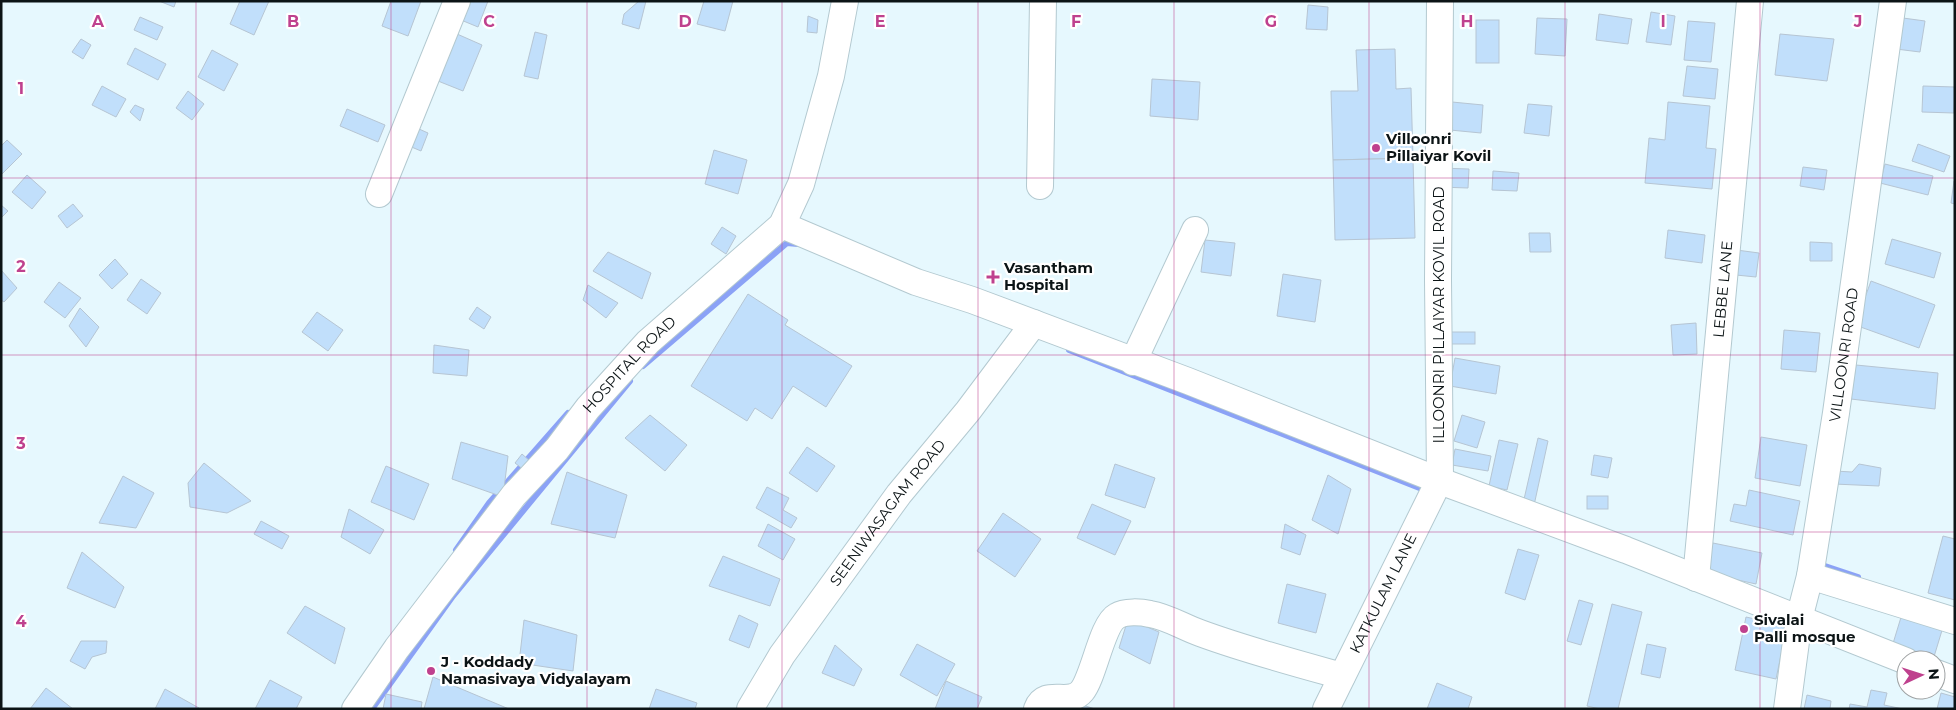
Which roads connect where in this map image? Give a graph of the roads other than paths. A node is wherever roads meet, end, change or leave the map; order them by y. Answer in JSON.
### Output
{"nodes":[{"id":1,"x":457,"y":1,"type":"edge"},
{"id":2,"x":845,"y":1,"type":"edge"},
{"id":3,"x":1043,"y":1,"type":"edge"},
{"id":4,"x":1440,"y":1,"type":"edge"},
{"id":5,"x":1750,"y":1,"type":"edge"},
{"id":6,"x":1893,"y":1,"type":"edge"},
{"id":7,"x":1040,"y":186,"type":"dead end"},
{"id":8,"x":379,"y":194,"type":"dead end"},
{"id":9,"x":782,"y":225,"type":"junction"},
{"id":10,"x":1195,"y":230,"type":"dead end"},
{"id":11,"x":1034,"y":324,"type":"junction"},
{"id":12,"x":1133,"y":362,"type":"junction"},
{"id":13,"x":1440,"y":479,"type":"junction"},
{"id":14,"x":1810,"y":576,"type":"junction"},
{"id":15,"x":1696,"y":578,"type":"junction"},
{"id":16,"x":1799,"y":619,"type":"junction"},
{"id":17,"x":1955,"y":621,"type":"edge"},
{"id":18,"x":1896,"y":657,"type":"edge"},
{"id":19,"x":1342,"y":676,"type":"junction"},
{"id":20,"x":356,"y":709,"type":"edge"},
{"id":21,"x":750,"y":709,"type":"edge"},
{"id":22,"x":1037,"y":709,"type":"edge"},
{"id":23,"x":1326,"y":709,"type":"edge"},
{"id":24,"x":1787,"y":709,"type":"edge"}],
"edges":[{"from":1,"to":8,"type":"street"},
{"from":2,"to":9,"type":"street","name":"HOSPITAL ROAD"},
{"from":3,"to":7,"type":"street"},
{"from":4,"to":13,"type":"street","name":"ILLOONRI PILLAIYAR KOVIL ROAD"},
{"from":5,"to":15,"type":"street","name":"LEBBE LANE"},
{"from":6,"to":14,"type":"street","name":"VILLOONRI ROAD"},
{"from":9,"to":11,"type":"street"},
{"from":9,"to":20,"type":"street","name":"HOSPITAL ROAD"},
{"from":10,"to":12,"type":"street"},
{"from":11,"to":12,"type":"street"},
{"from":11,"to":21,"type":"street","name":"SEENIWASAGAM ROAD"},
{"from":12,"to":13,"type":"street"},
{"from":13,"to":15,"type":"street"},
{"from":13,"to":19,"type":"street","name":"KATKULAM LANE"},
{"from":14,"to":16,"type":"street","name":"VILLOONRI ROAD"},
{"from":14,"to":17,"type":"street"},
{"from":15,"to":16,"type":"street"},
{"from":16,"to":18,"type":"street"},
{"from":16,"to":24,"type":"street","name":"VILLOONRI ROAD"},
{"from":19,"to":22,"type":"street"},
{"from":19,"to":23,"type":"street","name":"KATKULAM LANE"}]}
